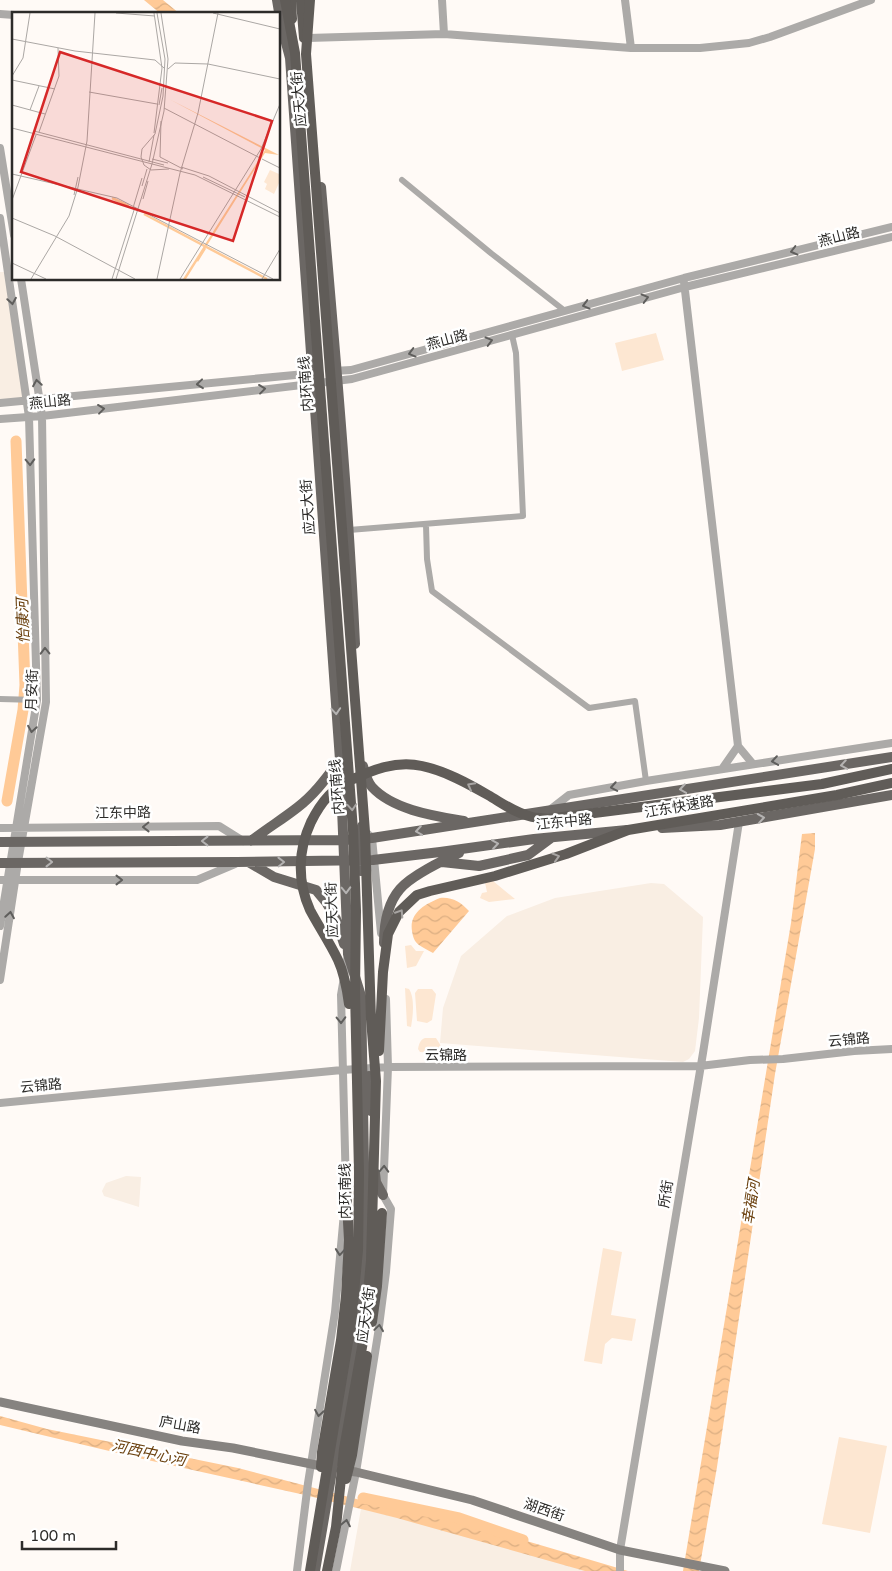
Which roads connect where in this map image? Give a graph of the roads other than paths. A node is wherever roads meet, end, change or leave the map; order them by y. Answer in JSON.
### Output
{"nodes":[{"id":1,"x":285,"y":0,"type":"edge"},
{"id":2,"x":291,"y":0,"type":"edge"},
{"id":3,"x":303,"y":0,"type":"edge"},
{"id":4,"x":310,"y":0,"type":"edge"},
{"id":5,"x":442,"y":0,"type":"edge"},
{"id":6,"x":625,"y":0,"type":"edge"},
{"id":7,"x":871,"y":0,"type":"edge"},
{"id":8,"x":280,"y":24,"type":"edge"},
{"id":9,"x":444,"y":34,"type":"junction"},
{"id":10,"x":308,"y":38,"type":"junction"},
{"id":11,"x":631,"y":48,"type":"junction"},
{"id":12,"x":297,"y":55,"type":"junction"},
{"id":13,"x":0,"y":148,"type":"edge"},
{"id":14,"x":402,"y":180,"type":"dead end"},
{"id":15,"x":0,"y":218,"type":"edge"},
{"id":16,"x":12,"y":223,"type":"edge"},
{"id":17,"x":892,"y":227,"type":"edge"},
{"id":18,"x":892,"y":237,"type":"edge"},
{"id":19,"x":684,"y":278,"type":"junction"},
{"id":20,"x":21,"y":280,"type":"edge"},
{"id":21,"x":685,"y":287,"type":"junction"},
{"id":22,"x":565,"y":310,"type":"junction"},
{"id":23,"x":512,"y":335,"type":"junction"},
{"id":24,"x":338,"y":376,"type":"junction"},
{"id":25,"x":312,"y":378,"type":"junction"},
{"id":26,"x":40,"y":400,"type":"junction"},
{"id":27,"x":28,"y":401,"type":"junction"},
{"id":28,"x":0,"y":403,"type":"edge"},
{"id":29,"x":42,"y":416,"type":"junction"},
{"id":30,"x":29,"y":417,"type":"junction"},
{"id":31,"x":0,"y":419,"type":"edge"},
{"id":32,"x":426,"y":525,"type":"junction"},
{"id":33,"x":349,"y":530,"type":"junction"},
{"id":34,"x":0,"y":699,"type":"edge"},
{"id":35,"x":37,"y":700,"type":"junction"},
{"id":36,"x":892,"y":743,"type":"edge"},
{"id":37,"x":738,"y":746,"type":"junction"},
{"id":38,"x":892,"y":757,"type":"edge"},
{"id":39,"x":340,"y":760,"type":"junction"},
{"id":40,"x":362,"y":764,"type":"junction"},
{"id":41,"x":753,"y":764,"type":"junction"},
{"id":42,"x":892,"y":768,"type":"edge"},
{"id":43,"x":722,"y":769,"type":"junction"},
{"id":44,"x":646,"y":781,"type":"junction"},
{"id":45,"x":892,"y":782,"type":"edge"},
{"id":46,"x":892,"y":795,"type":"edge"},
{"id":47,"x":548,"y":815,"type":"junction"},
{"id":48,"x":739,"y":822,"type":"junction"},
{"id":49,"x":472,"y":823,"type":"junction"},
{"id":50,"x":362,"y":825,"type":"junction"},
{"id":51,"x":0,"y":828,"type":"edge"},
{"id":52,"x":16,"y":828,"type":"junction"},
{"id":53,"x":25,"y":828,"type":"junction"},
{"id":54,"x":552,"y":837,"type":"junction"},
{"id":55,"x":372,"y":838,"type":"junction"},
{"id":56,"x":360,"y":839,"type":"junction"},
{"id":57,"x":344,"y":840,"type":"junction"},
{"id":58,"x":247,"y":841,"type":"junction"},
{"id":59,"x":0,"y":842,"type":"edge"},
{"id":60,"x":18,"y":842,"type":"junction"},
{"id":61,"x":469,"y":848,"type":"junction"},
{"id":62,"x":361,"y":860,"type":"junction"},
{"id":63,"x":373,"y":860,"type":"junction"},
{"id":64,"x":345,"y":861,"type":"junction"},
{"id":65,"x":237,"y":862,"type":"junction"},
{"id":66,"x":249,"y":862,"type":"junction"},
{"id":67,"x":441,"y":862,"type":"junction"},
{"id":68,"x":9,"y":863,"type":"edge"},
{"id":69,"x":16,"y":879,"type":"junction"},
{"id":70,"x":4,"y":880,"type":"edge"},
{"id":71,"x":0,"y":926,"type":"edge"},
{"id":72,"x":348,"y":954,"type":"junction"},
{"id":73,"x":385,"y":969,"type":"junction"},
{"id":74,"x":0,"y":980,"type":"edge"},
{"id":75,"x":892,"y":1049,"type":"edge"},
{"id":76,"x":357,"y":1059,"type":"junction"},
{"id":77,"x":700,"y":1066,"type":"junction"},
{"id":78,"x":388,"y":1067,"type":"junction"},
{"id":79,"x":366,"y":1069,"type":"junction"},
{"id":80,"x":342,"y":1070,"type":"junction"},
{"id":81,"x":376,"y":1081,"type":"junction"},
{"id":82,"x":0,"y":1103,"type":"edge"},
{"id":83,"x":346,"y":1186,"type":"junction"},
{"id":84,"x":368,"y":1188,"type":"junction"},
{"id":85,"x":383,"y":1195,"type":"junction"},
{"id":86,"x":0,"y":1402,"type":"edge"},
{"id":87,"x":311,"y":1464,"type":"junction"},
{"id":88,"x":335,"y":1469,"type":"junction"},
{"id":89,"x":356,"y":1472,"type":"junction"},
{"id":90,"x":318,"y":1522,"type":"junction"},
{"id":91,"x":336,"y":1527,"type":"junction"},
{"id":92,"x":620,"y":1550,"type":"junction"},
{"id":93,"x":297,"y":1571,"type":"edge"},
{"id":94,"x":310,"y":1571,"type":"edge"},
{"id":95,"x":315,"y":1571,"type":"edge"},
{"id":96,"x":320,"y":1571,"type":"edge"},
{"id":97,"x":327,"y":1571,"type":"edge"},
{"id":98,"x":336,"y":1571,"type":"edge"},
{"id":99,"x":619,"y":1571,"type":"edge"},
{"id":100,"x":724,"y":1571,"type":"edge"}],
"edges":[{"from":1,"to":12,"type":"highway","bridge":true},
{"from":2,"to":12,"type":"highway","name":"内环南线","bridge":true},
{"from":3,"to":10,"type":"main road","name":"应天大街"},
{"from":3,"to":12,"type":"highway","name":"内环南线","bridge":true},
{"from":4,"to":12,"type":"highway","bridge":true},
{"from":5,"to":9,"type":"street"},
{"from":6,"to":11,"type":"street"},
{"from":7,"to":11,"type":"street"},
{"from":8,"to":12,"type":"main road","name":"应天大街"},
{"from":9,"to":10,"type":"street"},
{"from":9,"to":11,"type":"street"},
{"from":10,"to":24,"type":"main road","name":"应天大街"},
{"from":12,"to":25,"type":"main road","name":"应天大街"},
{"from":12,"to":76,"type":"highway","name":"内环南线","one_way":true,"bridge":true},
{"from":12,"to":81,"type":"highway","name":"内环南线","bridge":true},
{"from":13,"to":16,"type":"street"},
{"from":14,"to":22,"type":"street"},
{"from":15,"to":27,"type":"street","one_way":true},
{"from":17,"to":19,"type":"street","name":"燕山路","one_way":true},
{"from":18,"to":21,"type":"street","name":"燕山路"},
{"from":19,"to":21,"type":"street"},
{"from":19,"to":22,"type":"street","name":"燕山路","one_way":true},
{"from":26,"to":20,"type":"street","name":"月安街","one_way":true},
{"from":23,"to":21,"type":"street","name":"燕山路","one_way":true},
{"from":21,"to":37,"type":"street"},
{"from":22,"to":24,"type":"street","name":"燕山路","one_way":true},
{"from":24,"to":23,"type":"street","name":"燕山路","one_way":true},
{"from":23,"to":32,"type":"street"},
{"from":24,"to":25,"type":"street","name":"燕山路"},
{"from":24,"to":33,"type":"main road","name":"应天大街"},
{"from":25,"to":26,"type":"street","name":"燕山路","one_way":true},
{"from":29,"to":25,"type":"street","name":"燕山路","one_way":true},
{"from":25,"to":39,"type":"main road","name":"应天大街","one_way":true},
{"from":26,"to":27,"type":"street","name":"燕山路"},
{"from":26,"to":29,"type":"street","name":"月安街"},
{"from":27,"to":28,"type":"street","name":"燕山路"},
{"from":27,"to":30,"type":"street"},
{"from":29,"to":30,"type":"street","name":"燕山路"},
{"from":53,"to":29,"type":"street","name":"月安街","one_way":true},
{"from":30,"to":31,"type":"street","name":"燕山路"},
{"from":30,"to":35,"type":"street","one_way":true},
{"from":32,"to":33,"type":"street"},
{"from":32,"to":44,"type":"street"},
{"from":33,"to":40,"type":"main road","name":"应天大街"},
{"from":34,"to":35,"type":"street"},
{"from":35,"to":52,"type":"street","one_way":true},
{"from":36,"to":41,"type":"street","name":"江东中路","one_way":true},
{"from":37,"to":41,"type":"street"},
{"from":37,"to":43,"type":"street"},
{"from":38,"to":47,"type":"main road","name":"江东中路","one_way":true},
{"from":39,"to":57,"type":"main road","name":"应天大街"},
{"from":39,"to":58,"type":"main road"},
{"from":40,"to":49,"type":"main road"},
{"from":40,"to":50,"type":"main road","name":"应天大街"},
{"from":41,"to":43,"type":"street","name":"江东中路"},
{"from":42,"to":47,"type":"highway","name":"江东快速路"},
{"from":43,"to":44,"type":"street","name":"江东中路"},
{"from":44,"to":47,"type":"street","name":"江东中路","one_way":true},
{"from":81,"to":45,"type":"highway","name":"江东快速路","one_way":true,"bridge":true},
{"from":48,"to":46,"type":"main road","name":"江东中路","one_way":true},
{"from":47,"to":49,"type":"main road","name":"江东中路"},
{"from":47,"to":76,"type":"highway","one_way":true,"bridge":true},
{"from":48,"to":54,"type":"main road","name":"江东中路"},
{"from":48,"to":77,"type":"street","name":"所街"},
{"from":49,"to":55,"type":"main road","name":"江东中路","one_way":true},
{"from":50,"to":55,"type":"street"},
{"from":50,"to":56,"type":"main road","name":"应天大街"},
{"from":51,"to":52,"type":"street","name":"江东中路"},
{"from":52,"to":53,"type":"street","name":"江东中路"},
{"from":52,"to":60,"type":"street"},
{"from":58,"to":53,"type":"street","name":"江东中路","one_way":true},
{"from":53,"to":60,"type":"street","name":"月安街"},
{"from":61,"to":54,"type":"main road","name":"江东中路","one_way":true},
{"from":54,"to":67,"type":"main road"},
{"from":55,"to":56,"type":"main road","name":"江东中路"},
{"from":55,"to":63,"type":"street","name":"应天大街"},
{"from":56,"to":57,"type":"main road","name":"江东中路"},
{"from":56,"to":62,"type":"main road","name":"应天大街"},
{"from":57,"to":58,"type":"main road","name":"江东中路"},
{"from":57,"to":64,"type":"main road","name":"应天大街"},
{"from":58,"to":60,"type":"main road","name":"江东中路","one_way":true},
{"from":59,"to":60,"type":"main road","name":"江东中路"},
{"from":60,"to":68,"type":"street","name":"月安街"},
{"from":61,"to":63,"type":"main road","name":"江东中路"},
{"from":61,"to":67,"type":"main road"},
{"from":62,"to":63,"type":"main road","name":"江东中路"},
{"from":62,"to":64,"type":"main road","name":"江东中路"},
{"from":62,"to":79,"type":"main road","name":"应天大街"},
{"from":63,"to":73,"type":"street","name":"应天大街"},
{"from":66,"to":64,"type":"main road","name":"江东中路","one_way":true},
{"from":64,"to":72,"type":"main road","name":"应天大街","one_way":true},
{"from":65,"to":66,"type":"main road","name":"江东中路"},
{"from":68,"to":65,"type":"main road","name":"江东中路","one_way":true},
{"from":69,"to":65,"type":"street","name":"江东中路","one_way":true},
{"from":66,"to":72,"type":"main road"},
{"from":67,"to":73,"type":"main road"},
{"from":68,"to":69,"type":"street","name":"月安街"},
{"from":68,"to":70,"type":"street"},
{"from":69,"to":70,"type":"street","name":"江东中路"},
{"from":74,"to":69,"type":"street","name":"月安街","one_way":true},
{"from":70,"to":71,"type":"street"},
{"from":72,"to":79,"type":"main road","name":"应天大街"},
{"from":72,"to":80,"type":"street","name":"应天大街","one_way":true},
{"from":73,"to":78,"type":"street","name":"应天大街"},
{"from":75,"to":77,"type":"street","name":"云锦路"},
{"from":76,"to":90,"type":"highway","name":"内环南线","bridge":true},
{"from":77,"to":78,"type":"street","name":"云锦路"},
{"from":77,"to":92,"type":"street","name":"所街"},
{"from":78,"to":79,"type":"street","name":"云锦路"},
{"from":85,"to":78,"type":"street","name":"应天大街","one_way":true},
{"from":79,"to":80,"type":"street","name":"云锦路"},
{"from":79,"to":84,"type":"main road","name":"应天大街"},
{"from":79,"to":85,"type":"main road"},
{"from":79,"to":88,"type":"main road","name":"应天大街"},
{"from":80,"to":82,"type":"street","name":"云锦路"},
{"from":80,"to":83,"type":"street","name":"应天大街"},
{"from":81,"to":91,"type":"highway","name":"内环南线","bridge":true},
{"from":83,"to":87,"type":"street","name":"应天大街","one_way":true},
{"from":83,"to":90,"type":"highway","bridge":true},
{"from":84,"to":88,"type":"main road","name":"应天大街"},
{"from":84,"to":91,"type":"highway","bridge":true},
{"from":89,"to":85,"type":"street","name":"应天大街","one_way":true},
{"from":86,"to":87,"type":"main road","name":"庐山路"},
{"from":87,"to":88,"type":"main road","name":"庐山路"},
{"from":87,"to":93,"type":"street","name":"应天大街"},
{"from":88,"to":89,"type":"main road","name":"庐山路"},
{"from":88,"to":95,"type":"main road","name":"应天大街"},
{"from":88,"to":96,"type":"main road","name":"应天大街"},
{"from":89,"to":92,"type":"main road","name":"湖西街"},
{"from":98,"to":89,"type":"street","name":"应天大街","one_way":true},
{"from":90,"to":94,"type":"highway","name":"内环南线","bridge":true},
{"from":91,"to":97,"type":"highway","name":"内环南线","bridge":true},
{"from":92,"to":99,"type":"street","name":"所街"},
{"from":92,"to":100,"type":"main road","name":"湖西街"}]}
